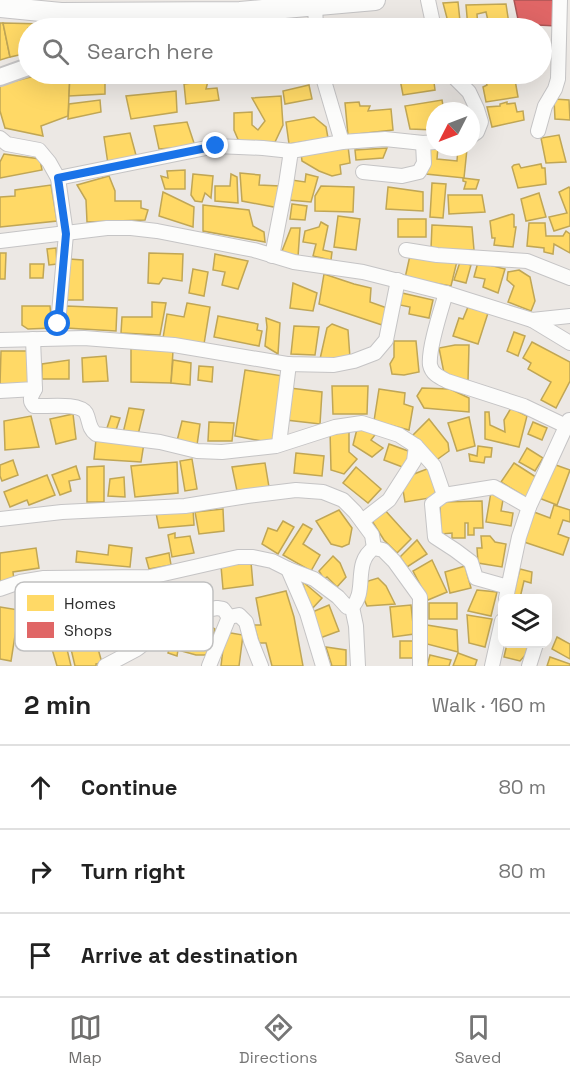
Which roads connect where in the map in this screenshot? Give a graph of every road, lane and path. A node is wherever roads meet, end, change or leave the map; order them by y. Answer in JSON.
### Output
{"nodes":[{"id":1,"x":375,"y":0,"type":"edge"},
{"id":2,"x":428,"y":0,"type":"edge"},
{"id":3,"x":560,"y":0,"type":"edge"},
{"id":4,"x":315,"y":4,"type":"junction"},
{"id":5,"x":0,"y":7,"type":"edge"},
{"id":6,"x":240,"y":12,"type":"junction"},
{"id":7,"x":214,"y":18,"type":"edge"},
{"id":8,"x":316,"y":18,"type":"edge"},
{"id":9,"x":432,"y":18,"type":"edge"},
{"id":10,"x":18,"y":71,"type":"edge"},
{"id":11,"x":0,"y":77,"type":"edge"},
{"id":12,"x":325,"y":84,"type":"edge"},
{"id":13,"x":461,"y":84,"type":"edge"},
{"id":14,"x":474,"y":102,"type":"edge"},
{"id":15,"x":538,"y":131,"type":"dead end"},
{"id":16,"x":0,"y":138,"type":"edge"},
{"id":17,"x":342,"y":142,"type":"junction"},
{"id":18,"x":426,"y":143,"type":"edge"},
{"id":19,"x":291,"y":151,"type":"junction"},
{"id":20,"x":426,"y":155,"type":"edge"},
{"id":21,"x":363,"y":172,"type":"dead end"},
{"id":22,"x":58,"y":178,"type":"junction"},
{"id":23,"x":66,"y":234,"type":"junction"},
{"id":24,"x":0,"y":241,"type":"edge"},
{"id":25,"x":406,"y":250,"type":"dead end"},
{"id":26,"x":272,"y":256,"type":"junction"},
{"id":27,"x":570,"y":278,"type":"edge"},
{"id":28,"x":398,"y":280,"type":"junction"},
{"id":29,"x":446,"y":292,"type":"junction"},
{"id":30,"x":570,"y":316,"type":"edge"},
{"id":31,"x":532,"y":320,"type":"junction"},
{"id":32,"x":59,"y":338,"type":"junction"},
{"id":33,"x":33,"y":339,"type":"junction"},
{"id":34,"x":0,"y":340,"type":"edge"},
{"id":35,"x":570,"y":343,"type":"edge"},
{"id":36,"x":290,"y":364,"type":"junction"},
{"id":37,"x":35,"y":389,"type":"junction"},
{"id":38,"x":0,"y":391,"type":"edge"},
{"id":39,"x":568,"y":422,"type":"edge"},
{"id":40,"x":279,"y":444,"type":"junction"},
{"id":41,"x":416,"y":446,"type":"junction"},
{"id":42,"x":444,"y":495,"type":"junction"},
{"id":43,"x":529,"y":507,"type":"junction"},
{"id":44,"x":0,"y":519,"type":"edge"},
{"id":45,"x":362,"y":521,"type":"junction"},
{"id":46,"x":374,"y":548,"type":"junction"},
{"id":47,"x":288,"y":569,"type":"junction"},
{"id":48,"x":20,"y":582,"type":"edge"},
{"id":49,"x":15,"y":584,"type":"edge"},
{"id":50,"x":0,"y":589,"type":"edge"},
{"id":51,"x":507,"y":593,"type":"edge"},
{"id":52,"x":352,"y":607,"type":"junction"},
{"id":53,"x":213,"y":609,"type":"edge"},
{"id":54,"x":229,"y":617,"type":"junction"},
{"id":55,"x":498,"y":639,"type":"edge"},
{"id":56,"x":535,"y":648,"type":"edge"},
{"id":57,"x":133,"y":651,"type":"edge"},
{"id":58,"x":105,"y":666,"type":"edge"},
{"id":59,"x":209,"y":666,"type":"edge"},
{"id":60,"x":261,"y":666,"type":"edge"},
{"id":61,"x":323,"y":666,"type":"edge"},
{"id":62,"x":358,"y":666,"type":"edge"},
{"id":63,"x":420,"y":666,"type":"edge"},
{"id":64,"x":492,"y":666,"type":"edge"},
{"id":65,"x":529,"y":666,"type":"edge"}],
"edges":[{"from":1,"to":4,"type":"main road"},
{"from":2,"to":9,"type":"street"},
{"from":3,"to":15,"type":"street"},
{"from":4,"to":6,"type":"main road"},
{"from":4,"to":8,"type":"street"},
{"from":5,"to":6,"type":"main road"},
{"from":6,"to":7,"type":"street"},
{"from":10,"to":11,"type":"street"},
{"from":12,"to":17,"type":"street"},
{"from":13,"to":14,"type":"street"},
{"from":16,"to":22,"type":"street"},
{"from":17,"to":18,"type":"street"},
{"from":17,"to":19,"type":"street"},
{"from":19,"to":22,"type":"street"},
{"from":19,"to":26,"type":"street"},
{"from":20,"to":21,"type":"street"},
{"from":22,"to":23,"type":"street"},
{"from":23,"to":24,"type":"street"},
{"from":23,"to":26,"type":"street"},
{"from":23,"to":32,"type":"street"},
{"from":25,"to":27,"type":"street"},
{"from":26,"to":28,"type":"street"},
{"from":28,"to":29,"type":"street"},
{"from":28,"to":36,"type":"street"},
{"from":29,"to":31,"type":"street"},
{"from":29,"to":39,"type":"street"},
{"from":30,"to":31,"type":"street"},
{"from":31,"to":35,"type":"street"},
{"from":32,"to":33,"type":"street"},
{"from":32,"to":36,"type":"street"},
{"from":33,"to":34,"type":"street"},
{"from":33,"to":37,"type":"street"},
{"from":36,"to":40,"type":"street"},
{"from":37,"to":38,"type":"street"},
{"from":37,"to":40,"type":"street"},
{"from":39,"to":43,"type":"street"},
{"from":40,"to":41,"type":"street"},
{"from":41,"to":42,"type":"street"},
{"from":41,"to":45,"type":"street"},
{"from":42,"to":43,"type":"street"},
{"from":42,"to":51,"type":"street"},
{"from":43,"to":51,"type":"street"},
{"from":44,"to":45,"type":"street"},
{"from":45,"to":46,"type":"street"},
{"from":46,"to":52,"type":"street"},
{"from":46,"to":63,"type":"street"},
{"from":47,"to":48,"type":"street"},
{"from":47,"to":52,"type":"street"},
{"from":47,"to":61,"type":"street"},
{"from":49,"to":50,"type":"street"},
{"from":52,"to":62,"type":"street"},
{"from":53,"to":54,"type":"street"},
{"from":54,"to":59,"type":"street"},
{"from":54,"to":60,"type":"street"},
{"from":55,"to":64,"type":"street"},
{"from":56,"to":65,"type":"street"},
{"from":57,"to":58,"type":"street"}]}
